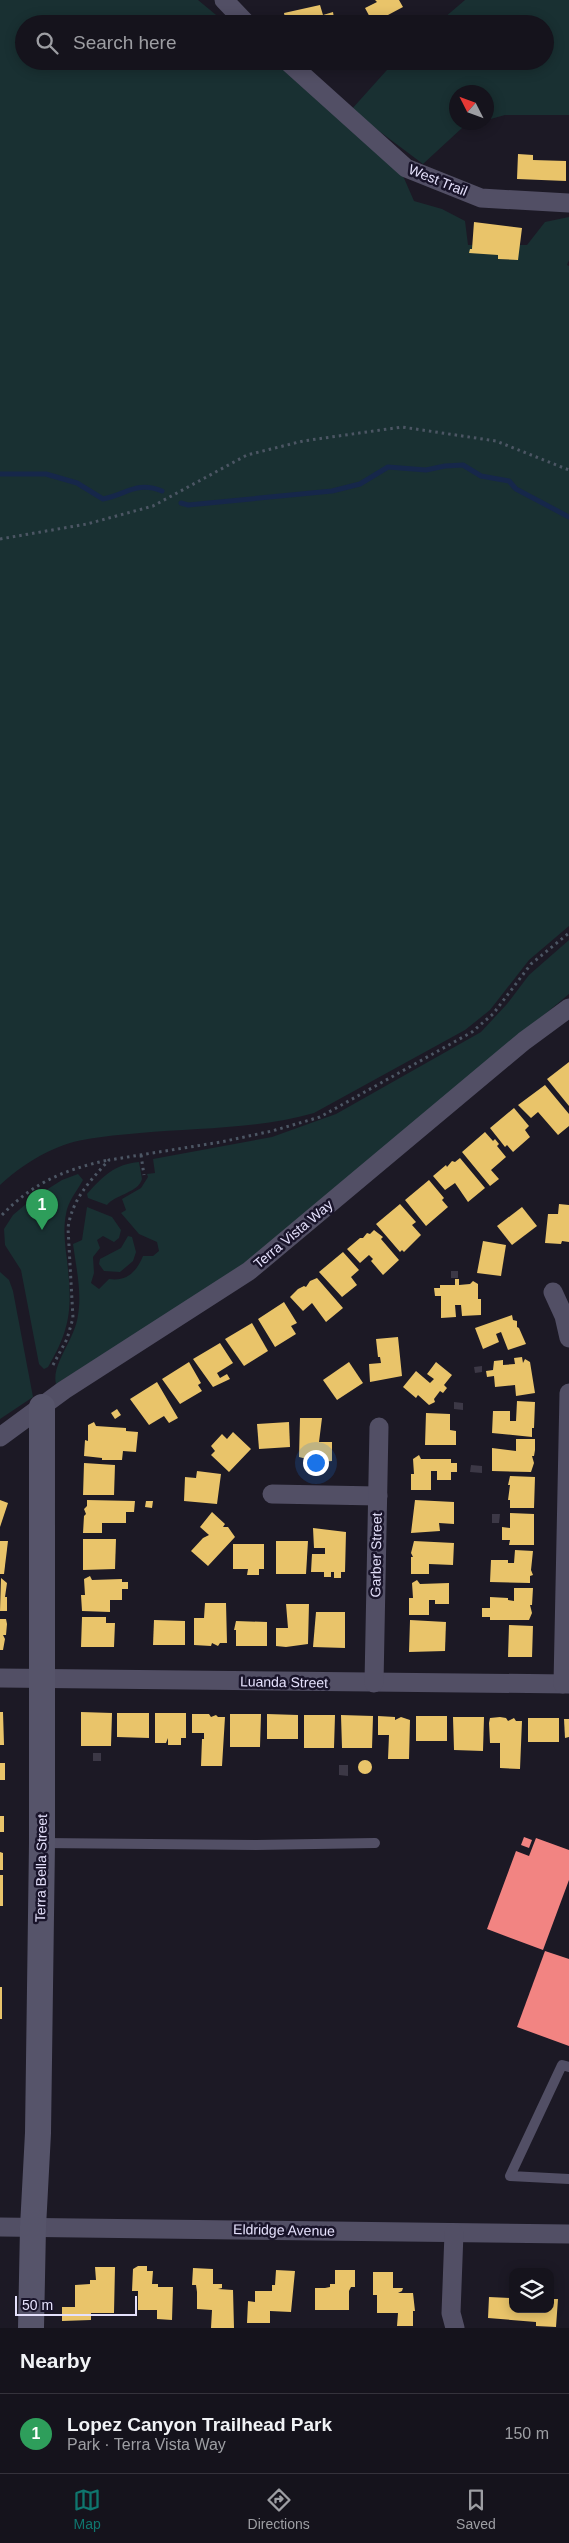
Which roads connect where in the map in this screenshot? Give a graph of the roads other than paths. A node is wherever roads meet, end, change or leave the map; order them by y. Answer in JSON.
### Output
{"nodes":[{"id":1,"x":231,"y":1,"type":"edge"},
{"id":2,"x":241,"y":15,"type":"edge"},
{"id":3,"x":297,"y":70,"type":"edge"},
{"id":4,"x":569,"y":203,"type":"edge"},
{"id":5,"x":569,"y":1008,"type":"edge"},
{"id":6,"x":553,"y":1292,"type":"dead end"},
{"id":7,"x":569,"y":1338,"type":"edge"},
{"id":8,"x":569,"y":1393,"type":"edge"},
{"id":9,"x":42,"y":1407,"type":"junction"},
{"id":10,"x":379,"y":1427,"type":"dead end"},
{"id":11,"x":0,"y":1437,"type":"edge"},
{"id":12,"x":272,"y":1494,"type":"dead end"},
{"id":13,"x":378,"y":1496,"type":"junction"},
{"id":14,"x":0,"y":1678,"type":"edge"},
{"id":15,"x":41,"y":1678,"type":"junction"},
{"id":16,"x":374,"y":1683,"type":"junction"},
{"id":17,"x":566,"y":1684,"type":"edge"},
{"id":18,"x":42,"y":1842,"type":"junction"},
{"id":19,"x":375,"y":1844,"type":"dead end"},
{"id":20,"x":569,"y":2068,"type":"edge"},
{"id":21,"x":569,"y":2179,"type":"edge"},
{"id":22,"x":0,"y":2227,"type":"edge"},
{"id":23,"x":33,"y":2227,"type":"junction"},
{"id":24,"x":454,"y":2233,"type":"junction"},
{"id":25,"x":569,"y":2234,"type":"edge"},
{"id":26,"x":31,"y":2328,"type":"edge"},
{"id":27,"x":456,"y":2328,"type":"edge"}],
"edges":[{"from":1,"to":2,"type":"street"},
{"from":3,"to":4,"type":"street","name":"West Trail"},
{"from":5,"to":9,"type":"street","name":"Terra Vista Way"},
{"from":6,"to":7,"type":"street"},
{"from":8,"to":17,"type":"street"},
{"from":9,"to":11,"type":"street","name":"Terra Vista Way"},
{"from":9,"to":15,"type":"street","name":"Terra Bella Street"},
{"from":10,"to":13,"type":"street","name":"Garber Street"},
{"from":12,"to":13,"type":"street"},
{"from":13,"to":16,"type":"street","name":"Garber Street"},
{"from":14,"to":15,"type":"street","name":"Luanda Street"},
{"from":15,"to":16,"type":"street","name":"Luanda Street"},
{"from":15,"to":18,"type":"street","name":"Terra Bella Street"},
{"from":16,"to":17,"type":"street","name":"Luanda Street"},
{"from":18,"to":19,"type":"lane"},
{"from":18,"to":23,"type":"street","name":"Terra Bella Street"},
{"from":20,"to":21,"type":"lane"},
{"from":22,"to":23,"type":"street","name":"Eldridge Avenue"},
{"from":23,"to":24,"type":"street","name":"Eldridge Avenue"},
{"from":23,"to":26,"type":"street","name":"Terra Bella Street"},
{"from":24,"to":25,"type":"street","name":"Eldridge Avenue"},
{"from":24,"to":27,"type":"street"}]}
